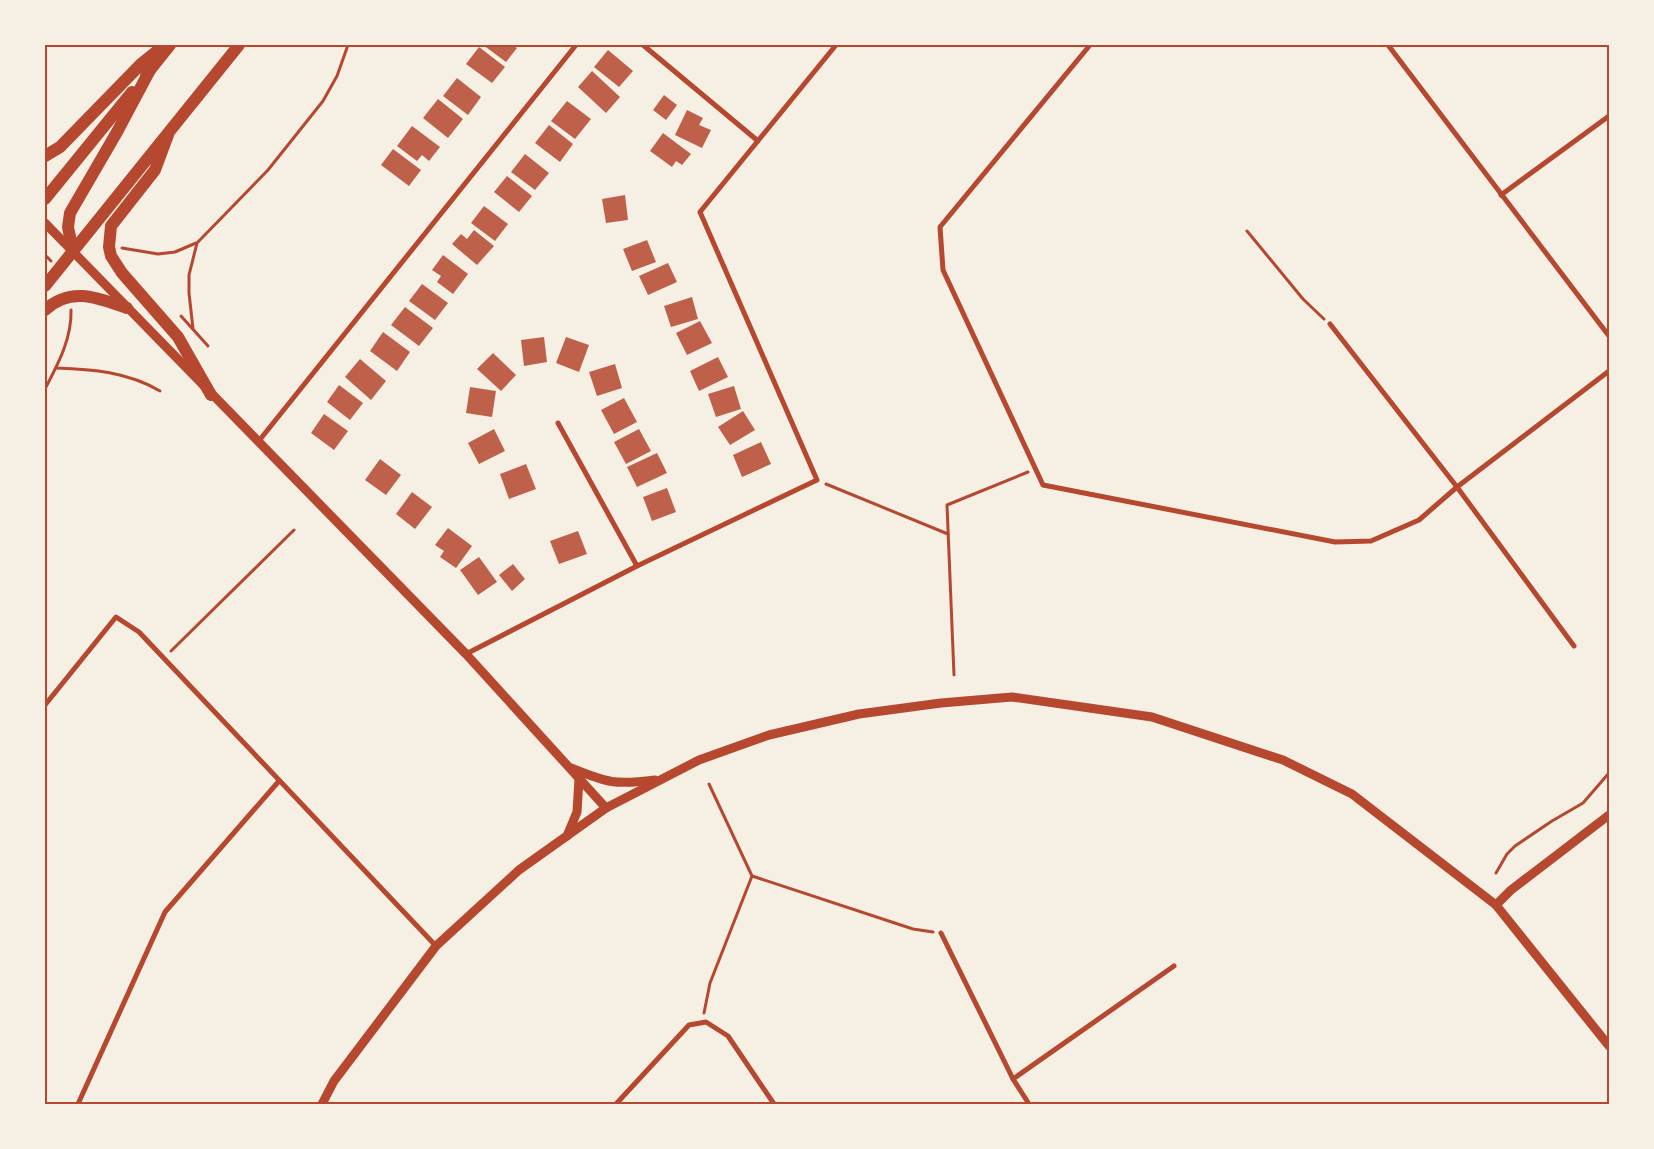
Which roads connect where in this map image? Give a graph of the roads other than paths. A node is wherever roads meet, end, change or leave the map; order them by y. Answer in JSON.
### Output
{"nodes":[{"id":1,"x":165,"y":45,"type":"edge"},
{"id":2,"x":170,"y":45,"type":"edge"},
{"id":3,"x":239,"y":45,"type":"edge"},
{"id":4,"x":576,"y":45,"type":"edge"},
{"id":5,"x":643,"y":45,"type":"edge"},
{"id":6,"x":836,"y":45,"type":"edge"},
{"id":7,"x":1090,"y":45,"type":"edge"},
{"id":8,"x":1388,"y":45,"type":"edge"},
{"id":9,"x":150,"y":70,"type":"junction"},
{"id":10,"x":1609,"y":116,"type":"edge"},
{"id":11,"x":168,"y":135,"type":"junction"},
{"id":12,"x":758,"y":142,"type":"junction"},
{"id":13,"x":45,"y":156,"type":"edge"},
{"id":14,"x":1501,"y":195,"type":"junction"},
{"id":15,"x":45,"y":199,"type":"edge"},
{"id":16,"x":45,"y":223,"type":"edge"},
{"id":17,"x":73,"y":252,"type":"junction"},
{"id":18,"x":45,"y":286,"type":"edge"},
{"id":19,"x":127,"y":308,"type":"junction"},
{"id":20,"x":45,"y":310,"type":"edge"},
{"id":21,"x":1330,"y":324,"type":"road end"},
{"id":22,"x":1609,"y":336,"type":"edge"},
{"id":23,"x":1609,"y":372,"type":"edge"},
{"id":24,"x":211,"y":395,"type":"junction"},
{"id":25,"x":558,"y":424,"type":"dead end"},
{"id":26,"x":258,"y":442,"type":"junction"},
{"id":27,"x":1457,"y":487,"type":"junction"},
{"id":28,"x":637,"y":566,"type":"junction"},
{"id":29,"x":1574,"y":646,"type":"dead end"},
{"id":30,"x":466,"y":654,"type":"junction"},
{"id":31,"x":45,"y":705,"type":"edge"},
{"id":32,"x":568,"y":767,"type":"junction"},
{"id":33,"x":579,"y":779,"type":"junction"},
{"id":34,"x":660,"y":780,"type":"junction"},
{"id":35,"x":278,"y":781,"type":"junction"},
{"id":36,"x":606,"y":808,"type":"junction"},
{"id":37,"x":1609,"y":815,"type":"edge"},
{"id":38,"x":567,"y":836,"type":"junction"},
{"id":39,"x":1496,"y":905,"type":"junction"},
{"id":40,"x":941,"y":934,"type":"road end"},
{"id":41,"x":436,"y":946,"type":"junction"},
{"id":42,"x":1174,"y":966,"type":"dead end"},
{"id":43,"x":1609,"y":1046,"type":"edge"},
{"id":44,"x":1012,"y":1079,"type":"junction"},
{"id":45,"x":78,"y":1104,"type":"edge"},
{"id":46,"x":322,"y":1104,"type":"edge"},
{"id":47,"x":616,"y":1104,"type":"edge"},
{"id":48,"x":774,"y":1104,"type":"edge"},
{"id":49,"x":1029,"y":1104,"type":"edge"}],
"edges":[{"from":1,"to":13,"type":"main road"},
{"from":2,"to":9,"type":"main road"},
{"from":3,"to":11,"type":"main road"},
{"from":4,"to":26,"type":"street"},
{"from":5,"to":12,"type":"street"},
{"from":6,"to":12,"type":"street"},
{"from":7,"to":27,"type":"street"},
{"from":8,"to":14,"type":"street"},
{"from":9,"to":15,"type":"main road"},
{"from":9,"to":17,"type":"main road"},
{"from":10,"to":14,"type":"street"},
{"from":11,"to":17,"type":"main road"},
{"from":11,"to":24,"type":"main road"},
{"from":12,"to":28,"type":"street"},
{"from":14,"to":22,"type":"street"},
{"from":16,"to":17,"type":"street"},
{"from":17,"to":18,"type":"main road"},
{"from":17,"to":19,"type":"street"},
{"from":19,"to":20,"type":"main road"},
{"from":19,"to":24,"type":"street"},
{"from":21,"to":27,"type":"street"},
{"from":23,"to":27,"type":"street"},
{"from":24,"to":26,"type":"street"},
{"from":25,"to":28,"type":"street"},
{"from":26,"to":30,"type":"street"},
{"from":27,"to":29,"type":"street"},
{"from":28,"to":30,"type":"street"},
{"from":30,"to":32,"type":"street"},
{"from":31,"to":35,"type":"street"},
{"from":32,"to":33,"type":"street"},
{"from":32,"to":34,"type":"street"},
{"from":33,"to":36,"type":"street"},
{"from":33,"to":38,"type":"street"},
{"from":34,"to":36,"type":"street"},
{"from":34,"to":39,"type":"street"},
{"from":35,"to":41,"type":"street"},
{"from":35,"to":45,"type":"street"},
{"from":36,"to":38,"type":"street"},
{"from":37,"to":39,"type":"street"},
{"from":38,"to":41,"type":"street"},
{"from":39,"to":43,"type":"street"},
{"from":40,"to":44,"type":"street"},
{"from":41,"to":46,"type":"street"},
{"from":42,"to":44,"type":"street"},
{"from":44,"to":49,"type":"street"},
{"from":47,"to":48,"type":"street"}]}
